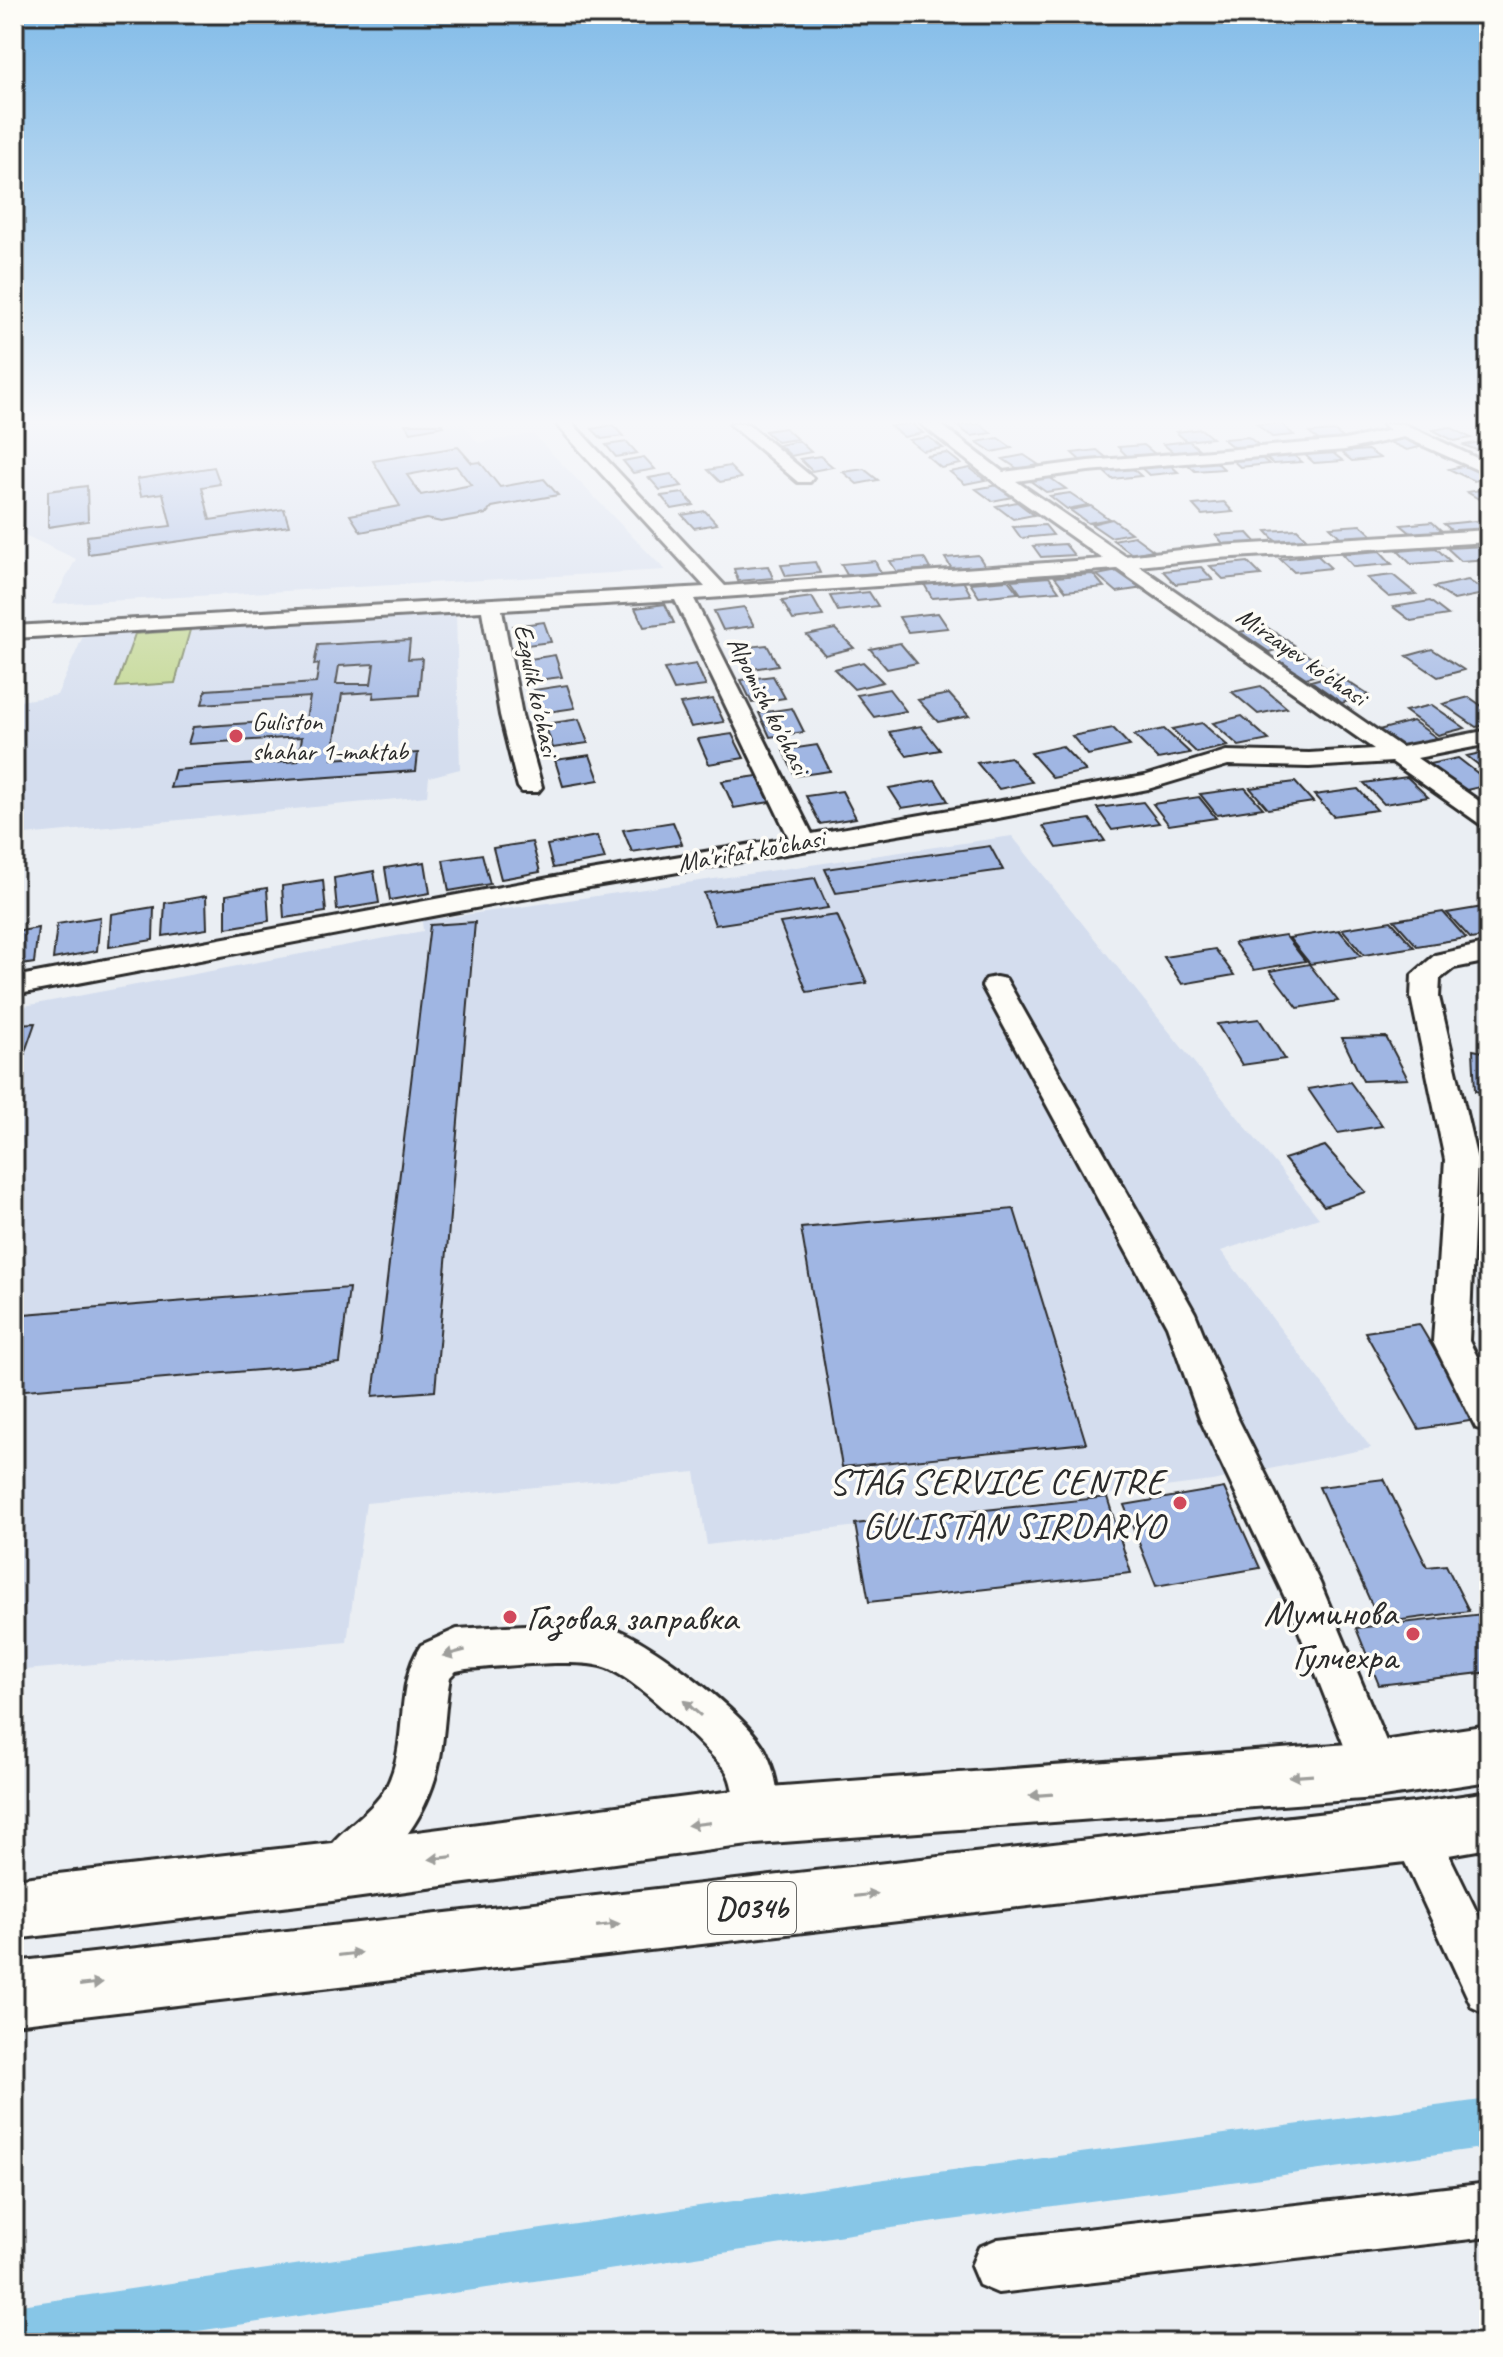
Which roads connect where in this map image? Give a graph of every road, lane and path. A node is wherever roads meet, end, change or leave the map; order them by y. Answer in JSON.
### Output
{"nodes":[{"id":1,"x":666,"y":534,"type":"edge"},
{"id":2,"x":1079,"y":534,"type":"edge"},
{"id":3,"x":1489,"y":536,"type":"edge"},
{"id":4,"x":1118,"y":562,"type":"junction"},
{"id":5,"x":720,"y":592,"type":"junction"},
{"id":6,"x":682,"y":595,"type":"junction"},
{"id":7,"x":491,"y":604,"type":"junction"},
{"id":8,"x":14,"y":632,"type":"edge"},
{"id":9,"x":1489,"y":737,"type":"edge"},
{"id":10,"x":1396,"y":755,"type":"junction"},
{"id":11,"x":530,"y":787,"type":"dead end"},
{"id":12,"x":1489,"y":819,"type":"edge"},
{"id":13,"x":803,"y":841,"type":"junction"},
{"id":14,"x":1489,"y":952,"type":"edge"},
{"id":15,"x":14,"y":986,"type":"edge"},
{"id":16,"x":996,"y":986,"type":"dead end"},
{"id":17,"x":1489,"y":1416,"type":"edge"},
{"id":18,"x":1489,"y":1753,"type":"edge"},
{"id":19,"x":1376,"y":1770,"type":"junction"},
{"id":20,"x":756,"y":1816,"type":"junction"},
{"id":21,"x":1489,"y":1820,"type":"edge"},
{"id":22,"x":1414,"y":1832,"type":"junction"},
{"id":23,"x":332,"y":1872,"type":"junction"},
{"id":24,"x":14,"y":1909,"type":"edge"},
{"id":25,"x":1489,"y":1990,"type":"edge"},
{"id":26,"x":14,"y":1993,"type":"edge"},
{"id":27,"x":1489,"y":2210,"type":"edge"},
{"id":28,"x":998,"y":2266,"type":"dead end"}],
"edges":[{"from":1,"to":5,"type":"street","name":"Alpomish ko'chasi"},
{"from":2,"to":4,"type":"street","name":"Mirzayev ko'chasi"},
{"from":3,"to":4,"type":"street","name":"Ezgulik ko'chasi"},
{"from":4,"to":5,"type":"street","name":"Ezgulik ko'chasi"},
{"from":4,"to":10,"type":"street","name":"Mirzayev ko'chasi"},
{"from":5,"to":6,"type":"street","name":"Ezgulik ko'chasi"},
{"from":6,"to":7,"type":"street","name":"Ezgulik ko'chasi"},
{"from":6,"to":13,"type":"street","name":"Alpomish ko'chasi"},
{"from":7,"to":8,"type":"street","name":"Ezgulik ko'chasi"},
{"from":7,"to":11,"type":"street","name":"Ezgulik ko'chasi"},
{"from":9,"to":10,"type":"street","name":"Ma'rifat ko'chasi"},
{"from":10,"to":12,"type":"street","name":"Mirzayev ko'chasi"},
{"from":10,"to":13,"type":"street","name":"Ma'rifat ko'chasi"},
{"from":13,"to":15,"type":"street","name":"Ma'rifat ko'chasi"},
{"from":14,"to":17,"type":"street"},
{"from":16,"to":19,"type":"street"},
{"from":18,"to":19,"type":"main road"},
{"from":19,"to":20,"type":"main road","one_way":true},
{"from":20,"to":23,"type":"main road","one_way":true},
{"from":20,"to":23,"type":"street","one_way":true},
{"from":21,"to":22,"type":"main road","number":"D034b"},
{"from":22,"to":25,"type":"street"},
{"from":26,"to":22,"type":"main road","number":"D034b","one_way":true},
{"from":23,"to":24,"type":"main road"},
{"from":27,"to":28,"type":"street"}]}
